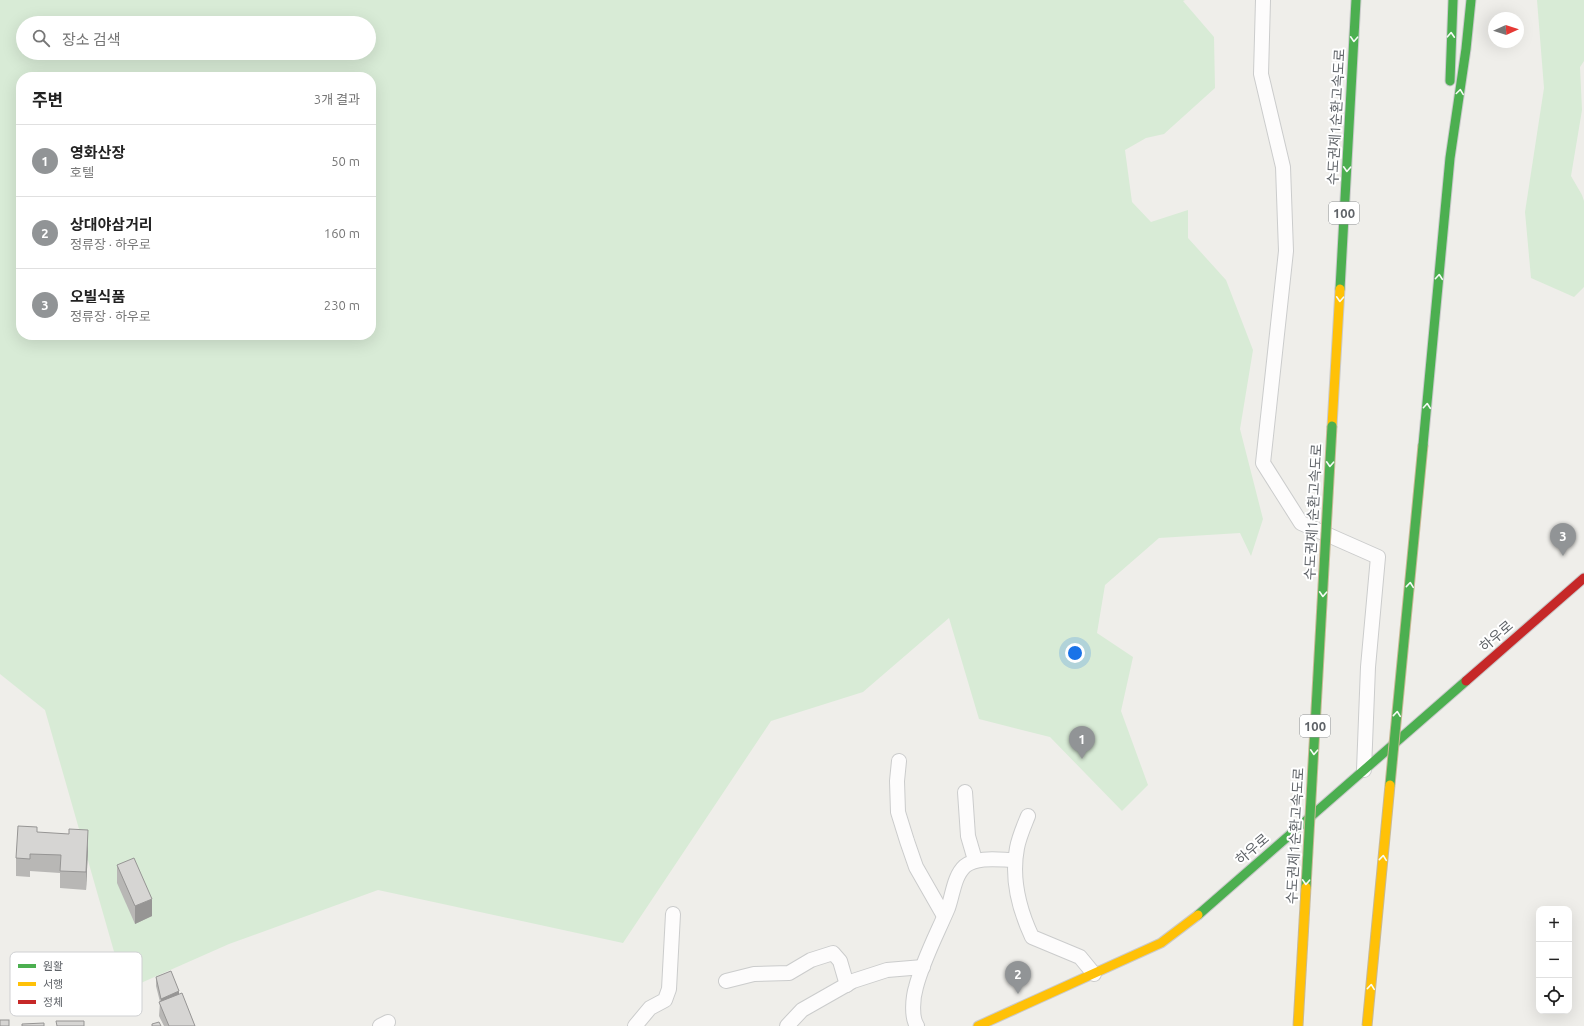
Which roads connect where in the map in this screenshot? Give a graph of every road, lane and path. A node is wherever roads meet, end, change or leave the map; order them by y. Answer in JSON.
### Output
{"nodes":[{"id":1,"x":1263,"y":0,"type":"edge"},
{"id":2,"x":1356,"y":0,"type":"edge"},
{"id":3,"x":1453,"y":0,"type":"edge"},
{"id":4,"x":1471,"y":0,"type":"edge"},
{"id":5,"x":1450,"y":158,"type":"junction"},
{"id":6,"x":1584,"y":578,"type":"edge"},
{"id":7,"x":899,"y":762,"type":"dead end"},
{"id":8,"x":1364,"y":770,"type":"junction"},
{"id":9,"x":964,"y":792,"type":"dead end"},
{"id":10,"x":1028,"y":816,"type":"dead end"},
{"id":11,"x":975,"y":860,"type":"junction"},
{"id":12,"x":1016,"y":860,"type":"junction"},
{"id":13,"x":673,"y":914,"type":"dead end"},
{"id":14,"x":944,"y":916,"type":"junction"},
{"id":15,"x":923,"y":966,"type":"junction"},
{"id":16,"x":1094,"y":974,"type":"junction"},
{"id":17,"x":726,"y":981,"type":"dead end"},
{"id":18,"x":847,"y":985,"type":"junction"},
{"id":19,"x":635,"y":1026,"type":"edge"},
{"id":20,"x":787,"y":1026,"type":"edge"},
{"id":21,"x":917,"y":1026,"type":"edge"},
{"id":22,"x":978,"y":1026,"type":"edge"},
{"id":23,"x":1298,"y":1026,"type":"edge"},
{"id":24,"x":1367,"y":1026,"type":"edge"}],
"edges":[{"from":1,"to":8,"type":"street"},
{"from":2,"to":23,"type":"main road","name":"수도권제1순환고속도로","number":"100","one_way":true,"bridge":true},
{"from":5,"to":3,"type":"main road","one_way":true},
{"from":5,"to":4,"type":"main road","one_way":true},
{"from":24,"to":5,"type":"main road","one_way":true,"bridge":true},
{"from":6,"to":8,"type":"main road","name":"하우로"},
{"from":7,"to":14,"type":"street"},
{"from":8,"to":16,"type":"main road","name":"하우로"},
{"from":9,"to":11,"type":"street"},
{"from":10,"to":12,"type":"street"},
{"from":11,"to":12,"type":"street"},
{"from":11,"to":14,"type":"street"},
{"from":12,"to":16,"type":"street"},
{"from":13,"to":19,"type":"street"},
{"from":14,"to":15,"type":"street"},
{"from":15,"to":18,"type":"street"},
{"from":15,"to":21,"type":"street"},
{"from":16,"to":22,"type":"main road","name":"하우로"},
{"from":17,"to":18,"type":"street"},
{"from":18,"to":20,"type":"street"}]}
